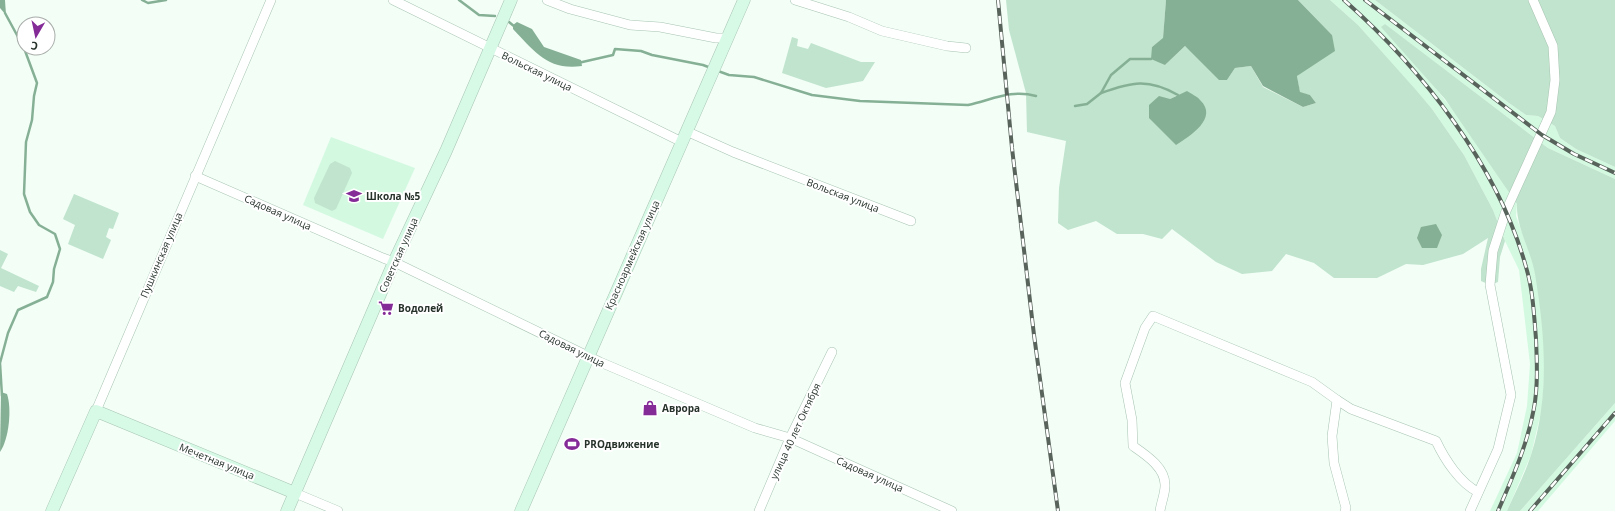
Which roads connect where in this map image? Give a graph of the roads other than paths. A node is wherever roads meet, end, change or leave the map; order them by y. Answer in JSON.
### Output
{"nodes":[{"id":1,"x":271,"y":0,"type":"edge"},
{"id":2,"x":393,"y":0,"type":"edge"},
{"id":3,"x":510,"y":0,"type":"edge"},
{"id":4,"x":546,"y":0,"type":"edge"},
{"id":5,"x":744,"y":0,"type":"edge"},
{"id":6,"x":795,"y":0,"type":"edge"},
{"id":7,"x":1533,"y":0,"type":"edge"},
{"id":8,"x":725,"y":41,"type":"junction"},
{"id":9,"x":489,"y":47,"type":"junction"},
{"id":10,"x":966,"y":48,"type":"dead end"},
{"id":11,"x":684,"y":136,"type":"junction"},
{"id":12,"x":195,"y":176,"type":"junction"},
{"id":13,"x":911,"y":221,"type":"dead end"},
{"id":14,"x":394,"y":262,"type":"junction"},
{"id":15,"x":832,"y":352,"type":"dead end"},
{"id":16,"x":589,"y":355,"type":"junction"},
{"id":17,"x":1337,"y":400,"type":"junction"},
{"id":18,"x":96,"y":411,"type":"junction"},
{"id":19,"x":790,"y":438,"type":"junction"},
{"id":20,"x":1478,"y":492,"type":"junction"},
{"id":21,"x":295,"y":493,"type":"junction"},
{"id":22,"x":52,"y":511,"type":"edge"},
{"id":23,"x":287,"y":511,"type":"edge"},
{"id":24,"x":338,"y":511,"type":"edge"},
{"id":25,"x":521,"y":511,"type":"edge"},
{"id":26,"x":759,"y":511,"type":"edge"},
{"id":27,"x":952,"y":511,"type":"edge"},
{"id":28,"x":1160,"y":511,"type":"edge"},
{"id":29,"x":1345,"y":511,"type":"edge"},
{"id":30,"x":1470,"y":511,"type":"edge"}],
"edges":[{"from":1,"to":12,"type":"street","name":"Пушкинская улица"},
{"from":2,"to":9,"type":"street","name":"Вольская улица"},
{"from":3,"to":9,"type":"street","name":"Советская улица"},
{"from":4,"to":8,"type":"street"},
{"from":5,"to":8,"type":"street","name":"Красноармейская улица"},
{"from":6,"to":10,"type":"street"},
{"from":7,"to":20,"type":"street"},
{"from":8,"to":11,"type":"street","name":"Красноармейская улица"},
{"from":9,"to":11,"type":"street","name":"Вольская улица"},
{"from":9,"to":14,"type":"street","name":"Советская улица"},
{"from":11,"to":13,"type":"street","name":"Вольская улица"},
{"from":11,"to":16,"type":"street","name":"Красноармейская улица"},
{"from":12,"to":14,"type":"street","name":"Садовая улица"},
{"from":12,"to":18,"type":"street","name":"Пушкинская улица"},
{"from":14,"to":16,"type":"street","name":"Садовая улица"},
{"from":14,"to":21,"type":"street","name":"Советская улица"},
{"from":15,"to":19,"type":"street","name":"улица 40 лет Октября"},
{"from":16,"to":19,"type":"street","name":"Садовая улица"},
{"from":16,"to":25,"type":"street","name":"Красноармейская улица"},
{"from":17,"to":20,"type":"street"},
{"from":17,"to":28,"type":"street"},
{"from":17,"to":29,"type":"street"},
{"from":18,"to":21,"type":"street","name":"Мечетная улица"},
{"from":18,"to":22,"type":"street","name":"Пушкинская улица"},
{"from":19,"to":26,"type":"street","name":"улица 40 лет Октября"},
{"from":19,"to":27,"type":"street","name":"Садовая улица"},
{"from":20,"to":30,"type":"street"},
{"from":21,"to":23,"type":"street","name":"Советская улица"},
{"from":21,"to":24,"type":"street","name":"Мечетная улица"}]}
